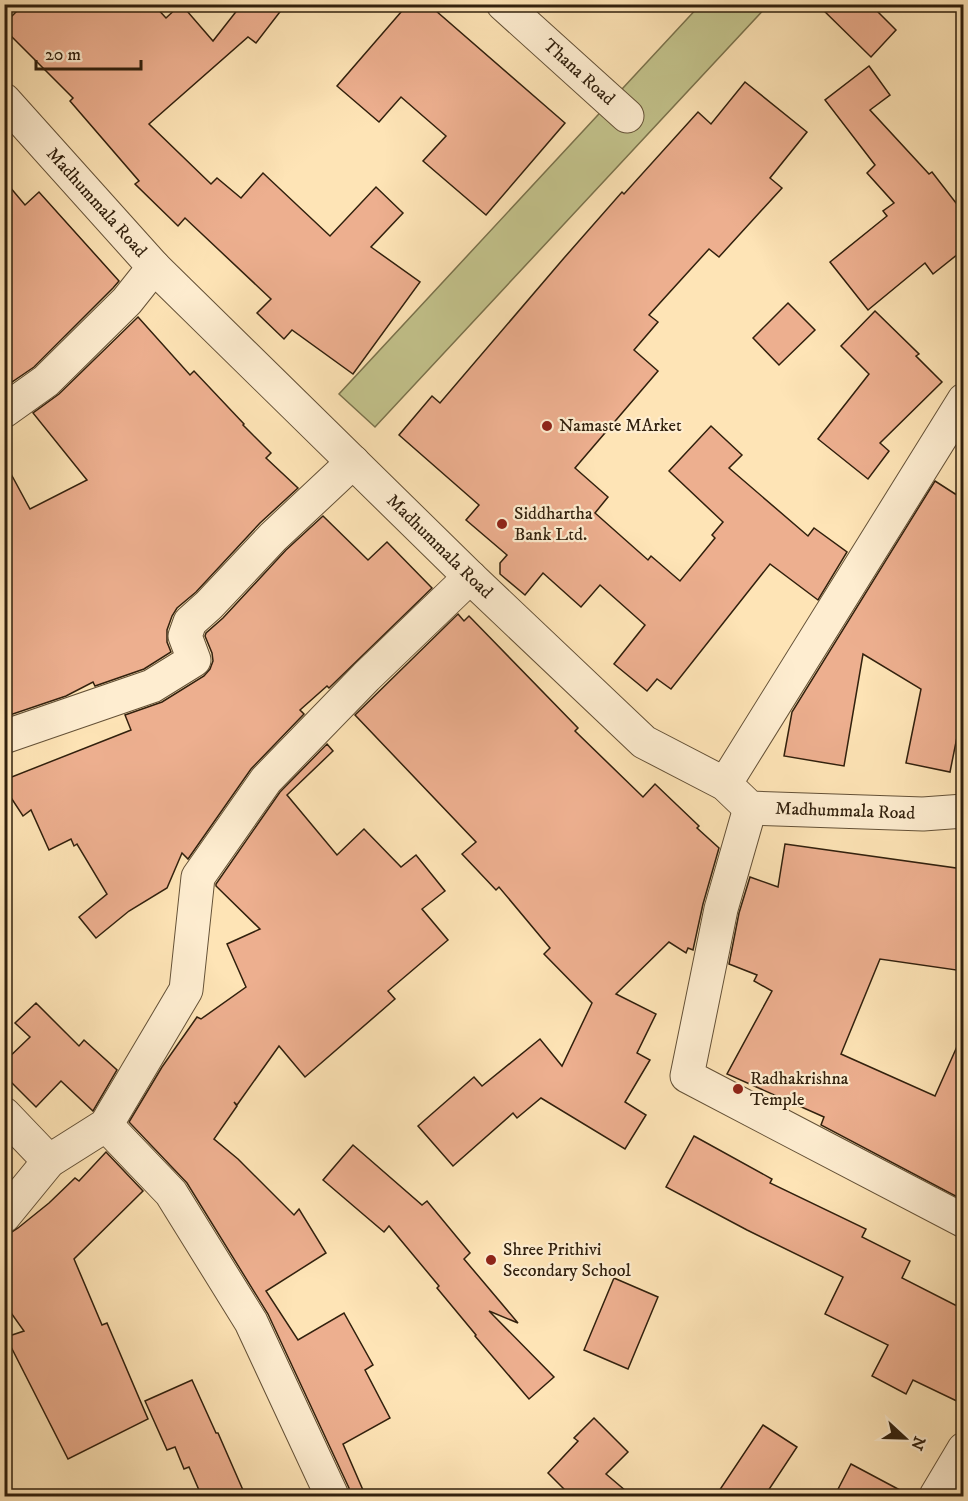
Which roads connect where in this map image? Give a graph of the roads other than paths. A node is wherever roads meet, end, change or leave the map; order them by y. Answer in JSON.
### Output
{"nodes":[{"id":1,"x":503,"y":4,"type":"edge"},
{"id":2,"x":4,"y":100,"type":"edge"},
{"id":3,"x":627,"y":116,"type":"dead end"},
{"id":4,"x":154,"y":267,"type":"junction"},
{"id":5,"x":963,"y":400,"type":"edge"},
{"id":6,"x":4,"y":411,"type":"edge"},
{"id":7,"x":353,"y":462,"type":"junction"},
{"id":8,"x":470,"y":577,"type":"junction"},
{"id":9,"x":4,"y":737,"type":"edge"},
{"id":10,"x":725,"y":784,"type":"junction"},
{"id":11,"x":750,"y":808,"type":"junction"},
{"id":12,"x":963,"y":812,"type":"edge"},
{"id":13,"x":4,"y":1114,"type":"edge"},
{"id":14,"x":106,"y":1125,"type":"junction"},
{"id":15,"x":49,"y":1161,"type":"junction"},
{"id":16,"x":4,"y":1216,"type":"edge"},
{"id":17,"x":963,"y":1221,"type":"edge"},
{"id":18,"x":963,"y":1449,"type":"edge"},
{"id":19,"x":332,"y":1497,"type":"edge"},
{"id":20,"x":936,"y":1497,"type":"edge"}],
"edges":[{"from":1,"to":3,"type":"street","name":"Thana Road"},
{"from":2,"to":4,"type":"street","name":"Madhummala Road"},
{"from":4,"to":6,"type":"street"},
{"from":4,"to":7,"type":"street","name":"Madhummala Road"},
{"from":5,"to":10,"type":"street"},
{"from":7,"to":8,"type":"street","name":"Madhummala Road"},
{"from":7,"to":9,"type":"street"},
{"from":8,"to":10,"type":"street","name":"Madhummala Road"},
{"from":8,"to":14,"type":"street"},
{"from":10,"to":11,"type":"street","name":"Madhummala Road"},
{"from":11,"to":12,"type":"street","name":"Madhummala Road"},
{"from":11,"to":17,"type":"street"},
{"from":13,"to":15,"type":"street"},
{"from":14,"to":15,"type":"street"},
{"from":14,"to":19,"type":"street"},
{"from":15,"to":16,"type":"street"},
{"from":18,"to":20,"type":"street"}]}
